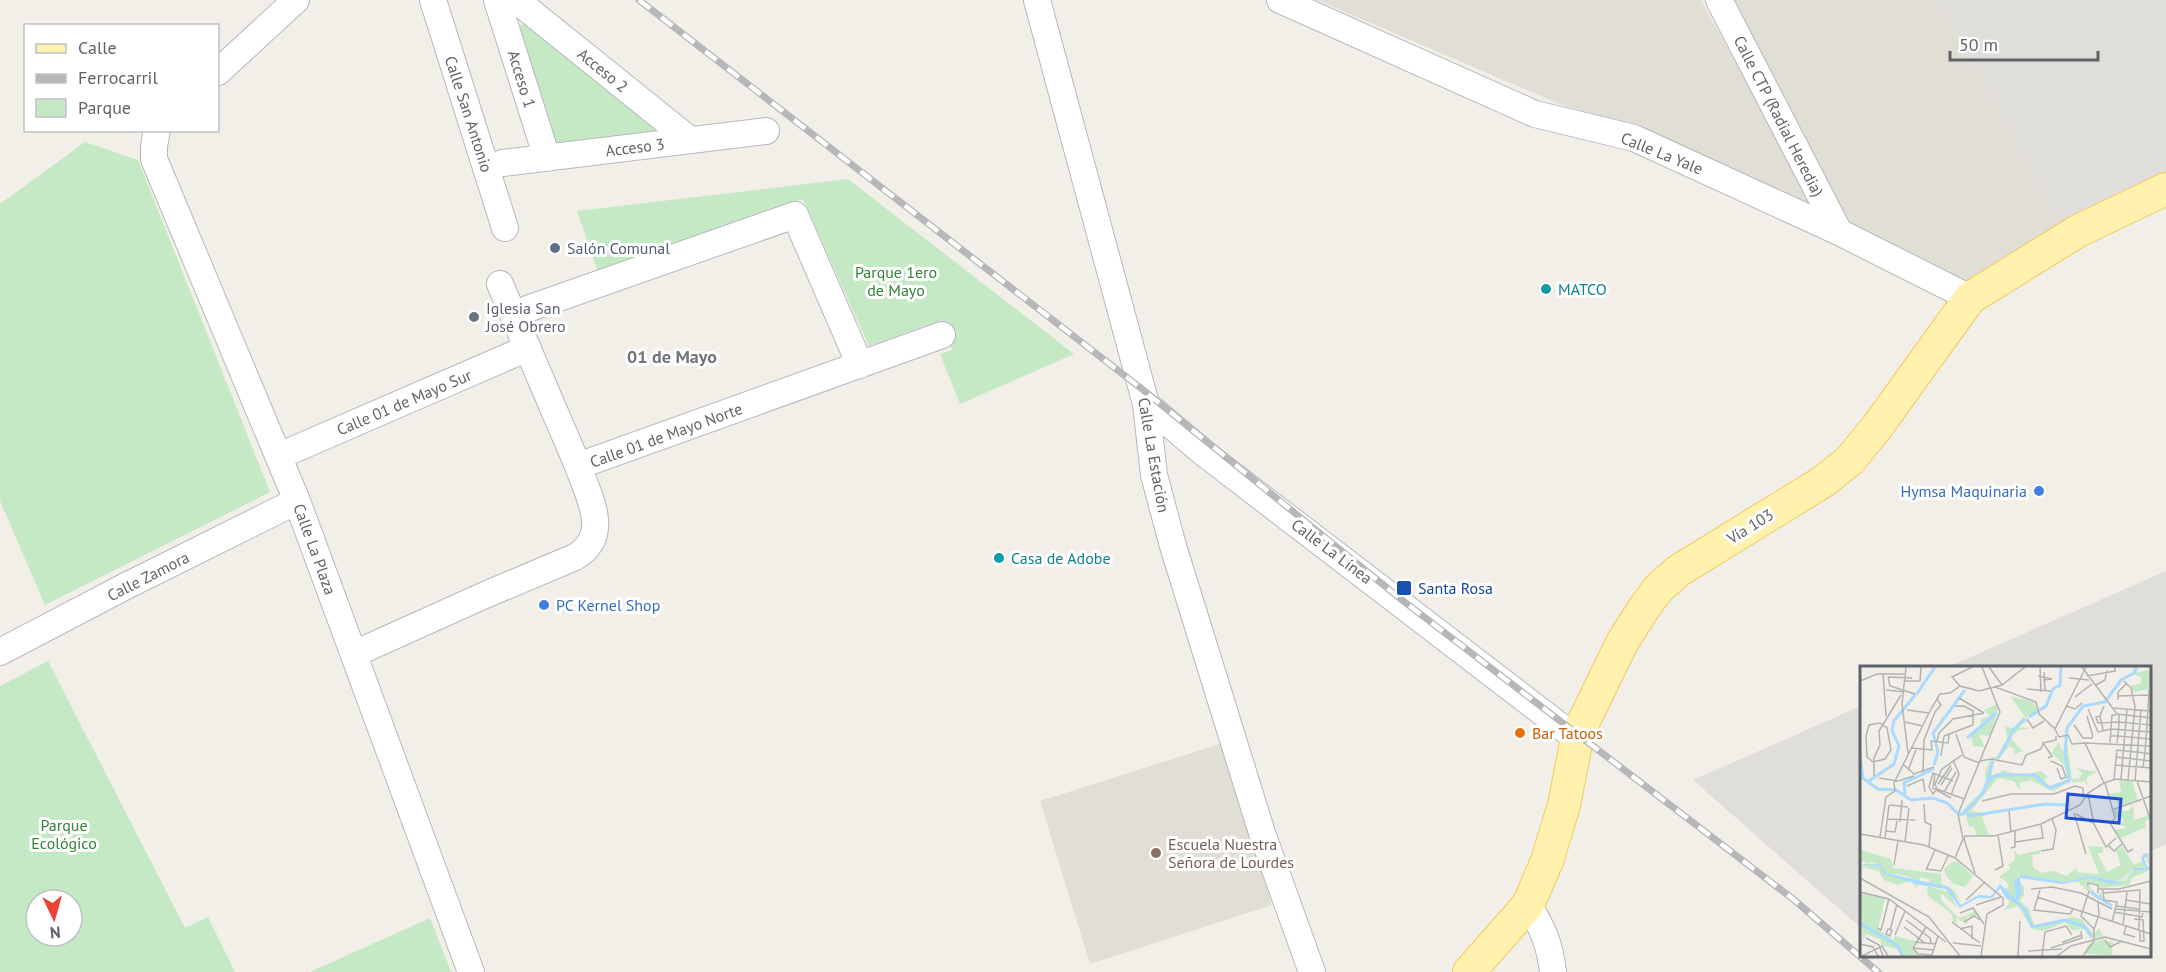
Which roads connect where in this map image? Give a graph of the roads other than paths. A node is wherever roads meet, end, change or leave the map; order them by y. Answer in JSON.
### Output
{"nodes":[{"id":1,"x":296,"y":0,"type":"edge"},
{"id":2,"x":433,"y":0,"type":"edge"},
{"id":3,"x":497,"y":0,"type":"edge"},
{"id":4,"x":1037,"y":0,"type":"edge"},
{"id":5,"x":1280,"y":0,"type":"edge"},
{"id":6,"x":1719,"y":0,"type":"edge"},
{"id":7,"x":524,"y":6,"type":"edge"},
{"id":8,"x":507,"y":31,"type":"junction"},
{"id":9,"x":219,"y":71,"type":"edge"},
{"id":10,"x":766,"y":130,"type":"dead end"},
{"id":11,"x":157,"y":132,"type":"edge"},
{"id":12,"x":690,"y":140,"type":"junction"},
{"id":13,"x":546,"y":158,"type":"junction"},
{"id":14,"x":503,"y":163,"type":"dead end"},
{"id":15,"x":2166,"y":189,"type":"edge"},
{"id":16,"x":505,"y":228,"type":"dead end"},
{"id":17,"x":1839,"y":232,"type":"junction"},
{"id":18,"x":500,"y":284,"type":"dead end"},
{"id":19,"x":1970,"y":298,"type":"junction"},
{"id":20,"x":513,"y":314,"type":"junction"},
{"id":21,"x":942,"y":335,"type":"dead end"},
{"id":22,"x":528,"y":348,"type":"junction"},
{"id":23,"x":860,"y":365,"type":"junction"},
{"id":24,"x":1146,"y":405,"type":"junction"},
{"id":25,"x":1205,"y":454,"type":"junction"},
{"id":26,"x":279,"y":456,"type":"junction"},
{"id":27,"x":578,"y":466,"type":"junction"},
{"id":28,"x":1154,"y":475,"type":"junction"},
{"id":29,"x":297,"y":501,"type":"junction"},
{"id":30,"x":0,"y":652,"type":"edge"},
{"id":31,"x":354,"y":654,"type":"junction"},
{"id":32,"x":1577,"y":739,"type":"junction"},
{"id":33,"x":1528,"y":905,"type":"junction"},
{"id":34,"x":471,"y":972,"type":"edge"},
{"id":35,"x":1312,"y":972,"type":"edge"},
{"id":36,"x":1469,"y":972,"type":"edge"},
{"id":37,"x":1553,"y":972,"type":"edge"}],
"edges":[{"from":1,"to":9,"type":"street"},
{"from":2,"to":16,"type":"street","name":"Calle San Antonio"},
{"from":3,"to":8,"type":"street","name":"Acceso 1"},
{"from":4,"to":24,"type":"street","name":"Calle La Estación"},
{"from":5,"to":17,"type":"street","name":"Calle La Yale"},
{"from":6,"to":17,"type":"street","name":"Calle CTP (Radial Heredia)"},
{"from":7,"to":8,"type":"street"},
{"from":7,"to":12,"type":"street","name":"Acceso 2"},
{"from":8,"to":13,"type":"street","name":"Acceso 1"},
{"from":10,"to":12,"type":"street","name":"Acceso 3"},
{"from":11,"to":26,"type":"street","name":"Calle La Plaza"},
{"from":12,"to":13,"type":"street","name":"Acceso 3"},
{"from":13,"to":14,"type":"street","name":"Acceso 3"},
{"from":15,"to":19,"type":"main road","name":"Vía 103"},
{"from":17,"to":19,"type":"street","name":"Calle La Yale"},
{"from":18,"to":20,"type":"street"},
{"from":19,"to":32,"type":"main road","name":"Vía 103"},
{"from":20,"to":22,"type":"street"},
{"from":20,"to":23,"type":"street"},
{"from":21,"to":23,"type":"street","name":"Calle 01 de Mayo Norte"},
{"from":22,"to":26,"type":"street","name":"Calle 01 de Mayo Sur"},
{"from":22,"to":27,"type":"street"},
{"from":23,"to":27,"type":"street","name":"Calle 01 de Mayo Norte"},
{"from":24,"to":25,"type":"street","name":"Calle La Línea"},
{"from":24,"to":28,"type":"street","name":"Calle La Estación"},
{"from":25,"to":28,"type":"street"},
{"from":25,"to":32,"type":"street","name":"Calle La Línea"},
{"from":26,"to":29,"type":"street","name":"Calle La Plaza"},
{"from":27,"to":31,"type":"street","name":"Calle 01 de Mayo Norte"},
{"from":28,"to":35,"type":"street","name":"Calle La Estación"},
{"from":29,"to":30,"type":"street","name":"Calle Zamora"},
{"from":29,"to":31,"type":"street","name":"Calle La Plaza"},
{"from":31,"to":34,"type":"street","name":"Calle La Plaza"},
{"from":32,"to":33,"type":"main road","name":"Vía 103"},
{"from":33,"to":36,"type":"main road","name":"Vía 103"},
{"from":33,"to":37,"type":"street"}]}
